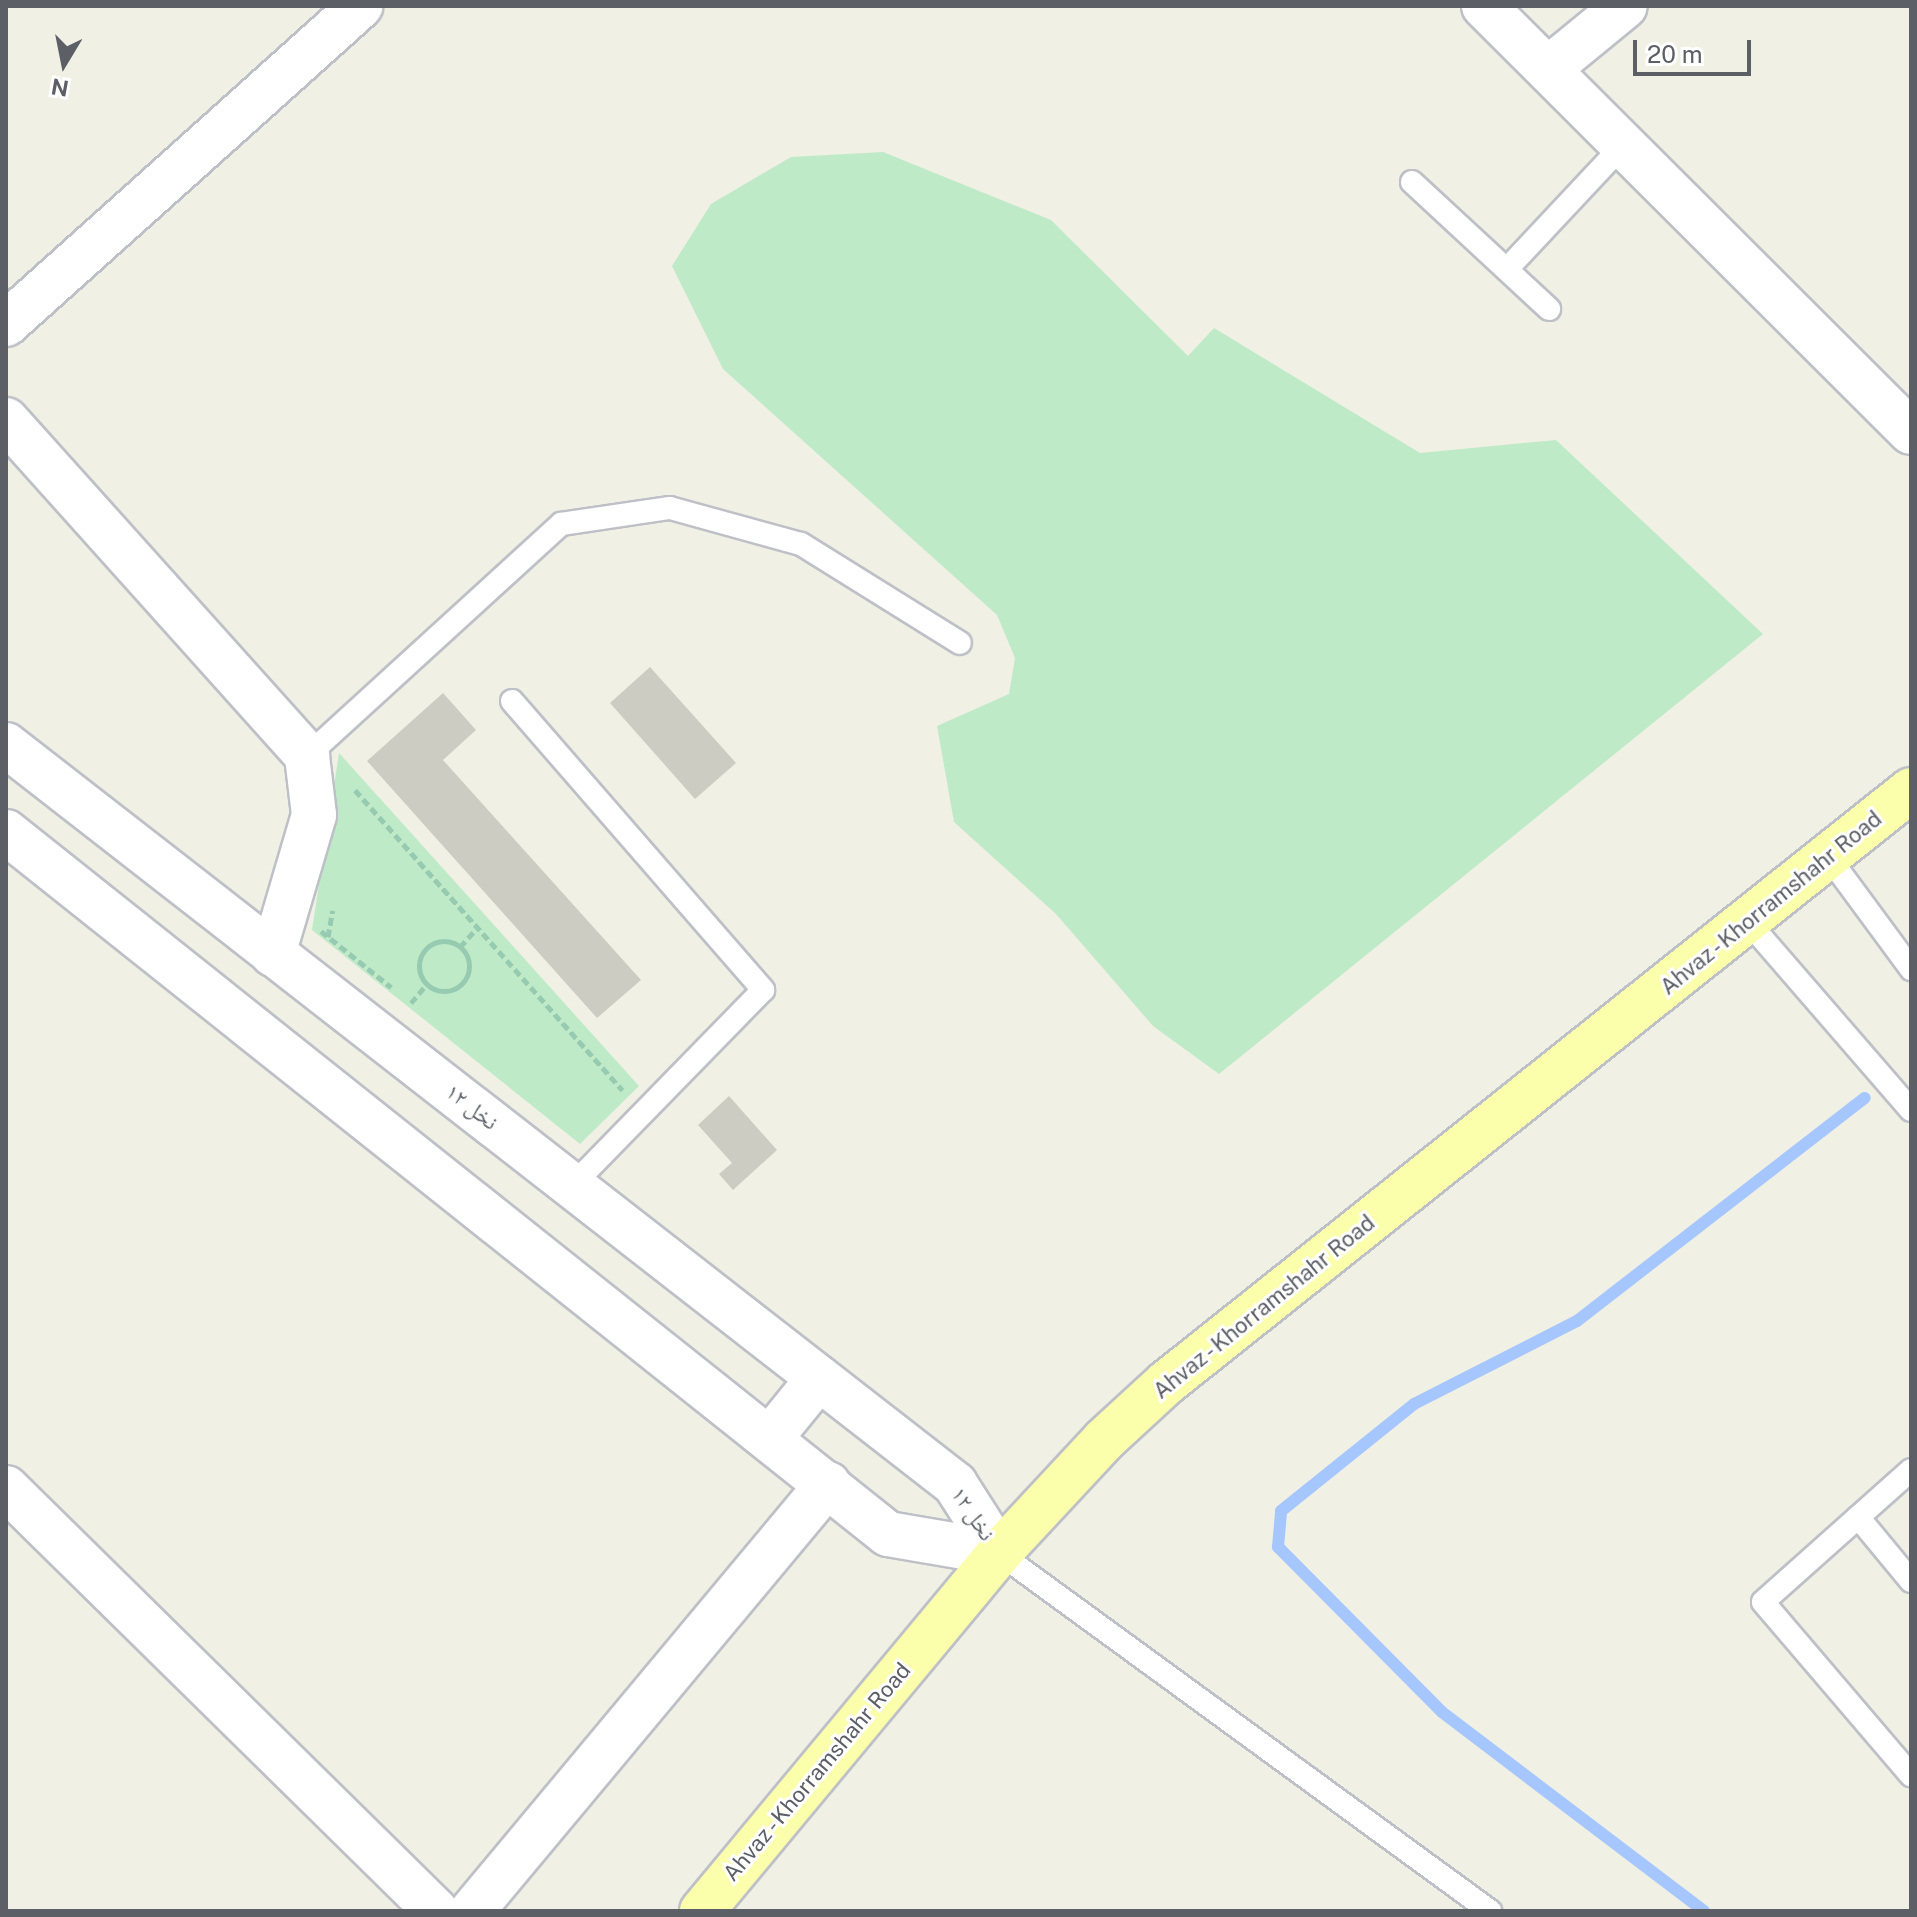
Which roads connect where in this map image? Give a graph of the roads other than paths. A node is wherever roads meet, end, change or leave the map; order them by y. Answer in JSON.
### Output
{"nodes":[{"id":1,"x":360,"y":6,"type":"edge"},
{"id":2,"x":1484,"y":6,"type":"edge"},
{"id":3,"x":1625,"y":6,"type":"edge"},
{"id":4,"x":1548,"y":69,"type":"junction"},
{"id":5,"x":1624,"y":144,"type":"junction"},
{"id":6,"x":1412,"y":182,"type":"dead end"},
{"id":7,"x":1507,"y":269,"type":"junction"},
{"id":8,"x":1549,"y":309,"type":"dead end"},
{"id":9,"x":6,"y":324,"type":"edge"},
{"id":10,"x":6,"y":420,"type":"edge"},
{"id":11,"x":1911,"y":432,"type":"edge"},
{"id":12,"x":960,"y":643,"type":"dead end"},
{"id":13,"x":512,"y":701,"type":"dead end"},
{"id":14,"x":6,"y":745,"type":"edge"},
{"id":15,"x":307,"y":756,"type":"junction"},
{"id":16,"x":1911,"y":790,"type":"edge"},
{"id":17,"x":6,"y":832,"type":"edge"},
{"id":18,"x":137,"y":848,"type":"junction"},
{"id":19,"x":1830,"y":859,"type":"junction"},
{"id":20,"x":94,"y":901,"type":"junction"},
{"id":21,"x":1749,"y":923,"type":"junction"},
{"id":22,"x":273,"y":954,"type":"junction"},
{"id":23,"x":1911,"y":969,"type":"edge"},
{"id":24,"x":1911,"y":1110,"type":"edge"},
{"id":25,"x":573,"y":1185,"type":"junction"},
{"id":26,"x":819,"y":1378,"type":"junction"},
{"id":27,"x":771,"y":1437,"type":"junction"},
{"id":28,"x":1911,"y":1470,"type":"edge"},
{"id":29,"x":828,"y":1484,"type":"junction"},
{"id":30,"x":6,"y":1488,"type":"edge"},
{"id":31,"x":1858,"y":1517,"type":"junction"},
{"id":32,"x":999,"y":1553,"type":"junction"},
{"id":33,"x":1911,"y":1581,"type":"edge"},
{"id":34,"x":1911,"y":1775,"type":"edge"},
{"id":35,"x":436,"y":1911,"type":"edge"},
{"id":36,"x":472,"y":1911,"type":"edge"},
{"id":37,"x":702,"y":1911,"type":"edge"},
{"id":38,"x":1490,"y":1911,"type":"edge"}],
"edges":[{"from":1,"to":9,"type":"street"},
{"from":2,"to":4,"type":"street"},
{"from":3,"to":4,"type":"street"},
{"from":4,"to":5,"type":"street"},
{"from":5,"to":7,"type":"lane"},
{"from":5,"to":11,"type":"street"},
{"from":6,"to":7,"type":"lane"},
{"from":7,"to":8,"type":"lane"},
{"from":10,"to":15,"type":"street"},
{"from":12,"to":15,"type":"lane"},
{"from":13,"to":25,"type":"lane"},
{"from":14,"to":18,"type":"street","name":"نخل ۱۲"},
{"from":15,"to":22,"type":"street"},
{"from":16,"to":19,"type":"main road","name":"Ahvaz - Khorramshahr Road"},
{"from":17,"to":20,"type":"street","name":"نخل ۱۲"},
{"from":18,"to":20,"type":"street"},
{"from":18,"to":22,"type":"street","name":"نخل ۱۲"},
{"from":19,"to":21,"type":"main road","name":"Ahvaz - Khorramshahr Road"},
{"from":19,"to":23,"type":"lane"},
{"from":20,"to":27,"type":"street","name":"نخل ۱۲"},
{"from":21,"to":24,"type":"lane"},
{"from":21,"to":32,"type":"main road","name":"Ahvaz - Khorramshahr Road"},
{"from":22,"to":25,"type":"street","name":"نخل ۱۲"},
{"from":25,"to":26,"type":"street","name":"نخل ۱۲"},
{"from":26,"to":27,"type":"street"},
{"from":26,"to":32,"type":"street","name":"نخل ۱۲"},
{"from":27,"to":29,"type":"street","name":"نخل ۱۲"},
{"from":28,"to":31,"type":"lane"},
{"from":29,"to":32,"type":"street","name":"نخل ۱۲"},
{"from":29,"to":36,"type":"street"},
{"from":30,"to":35,"type":"street"},
{"from":31,"to":33,"type":"lane"},
{"from":31,"to":34,"type":"lane"},
{"from":32,"to":37,"type":"main road","name":"Ahvaz - Khorramshahr Road"},
{"from":32,"to":38,"type":"lane"}]}
